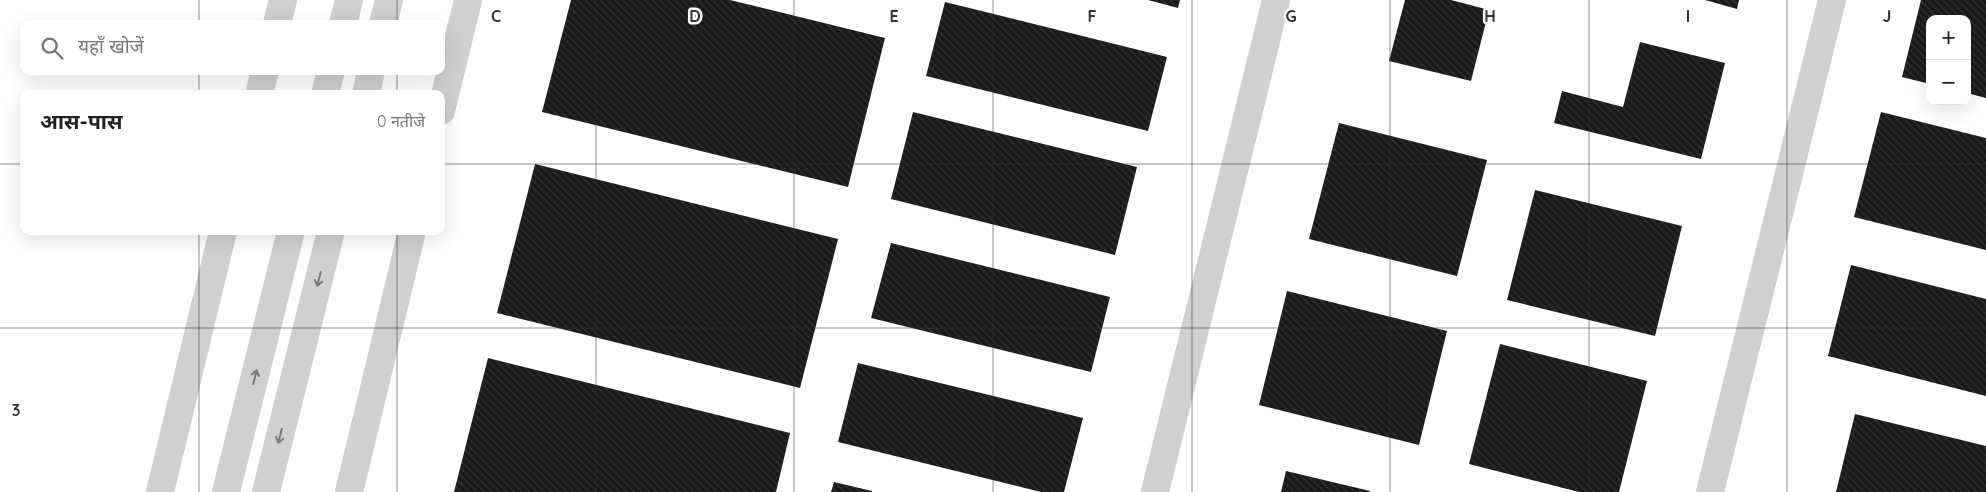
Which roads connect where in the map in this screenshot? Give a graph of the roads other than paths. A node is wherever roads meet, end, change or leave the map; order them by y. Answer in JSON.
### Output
{"nodes":[{"id":1,"x":284,"y":0,"type":"edge"},
{"id":2,"x":349,"y":0,"type":"edge"},
{"id":3,"x":389,"y":0,"type":"edge"},
{"id":4,"x":468,"y":0,"type":"edge"},
{"id":5,"x":1276,"y":0,"type":"edge"},
{"id":6,"x":1832,"y":0,"type":"edge"},
{"id":7,"x":278,"y":20,"type":"edge"},
{"id":8,"x":344,"y":20,"type":"edge"},
{"id":9,"x":384,"y":20,"type":"edge"},
{"id":10,"x":264,"y":75,"type":"edge"},
{"id":11,"x":330,"y":75,"type":"edge"},
{"id":12,"x":370,"y":75,"type":"edge"},
{"id":13,"x":260,"y":90,"type":"edge"},
{"id":14,"x":326,"y":90,"type":"edge"},
{"id":15,"x":367,"y":90,"type":"edge"},
{"id":16,"x":445,"y":95,"type":"edge"},
{"id":17,"x":222,"y":235,"type":"edge"},
{"id":18,"x":290,"y":235,"type":"edge"},
{"id":19,"x":330,"y":235,"type":"edge"},
{"id":20,"x":411,"y":235,"type":"edge"},
{"id":21,"x":160,"y":492,"type":"edge"},
{"id":22,"x":226,"y":492,"type":"edge"},
{"id":23,"x":266,"y":492,"type":"edge"},
{"id":24,"x":349,"y":492,"type":"edge"},
{"id":25,"x":1155,"y":492,"type":"edge"},
{"id":26,"x":1710,"y":492,"type":"edge"}],
"edges":[{"from":1,"to":7,"type":"street"},
{"from":2,"to":8,"type":"street"},
{"from":3,"to":9,"type":"street"},
{"from":4,"to":16,"type":"street"},
{"from":5,"to":25,"type":"street"},
{"from":6,"to":26,"type":"street"},
{"from":10,"to":13,"type":"street"},
{"from":11,"to":14,"type":"street"},
{"from":12,"to":15,"type":"street"},
{"from":17,"to":21,"type":"street"},
{"from":22,"to":18,"type":"street","one_way":true},
{"from":19,"to":23,"type":"street","one_way":true},
{"from":20,"to":24,"type":"street"}]}
